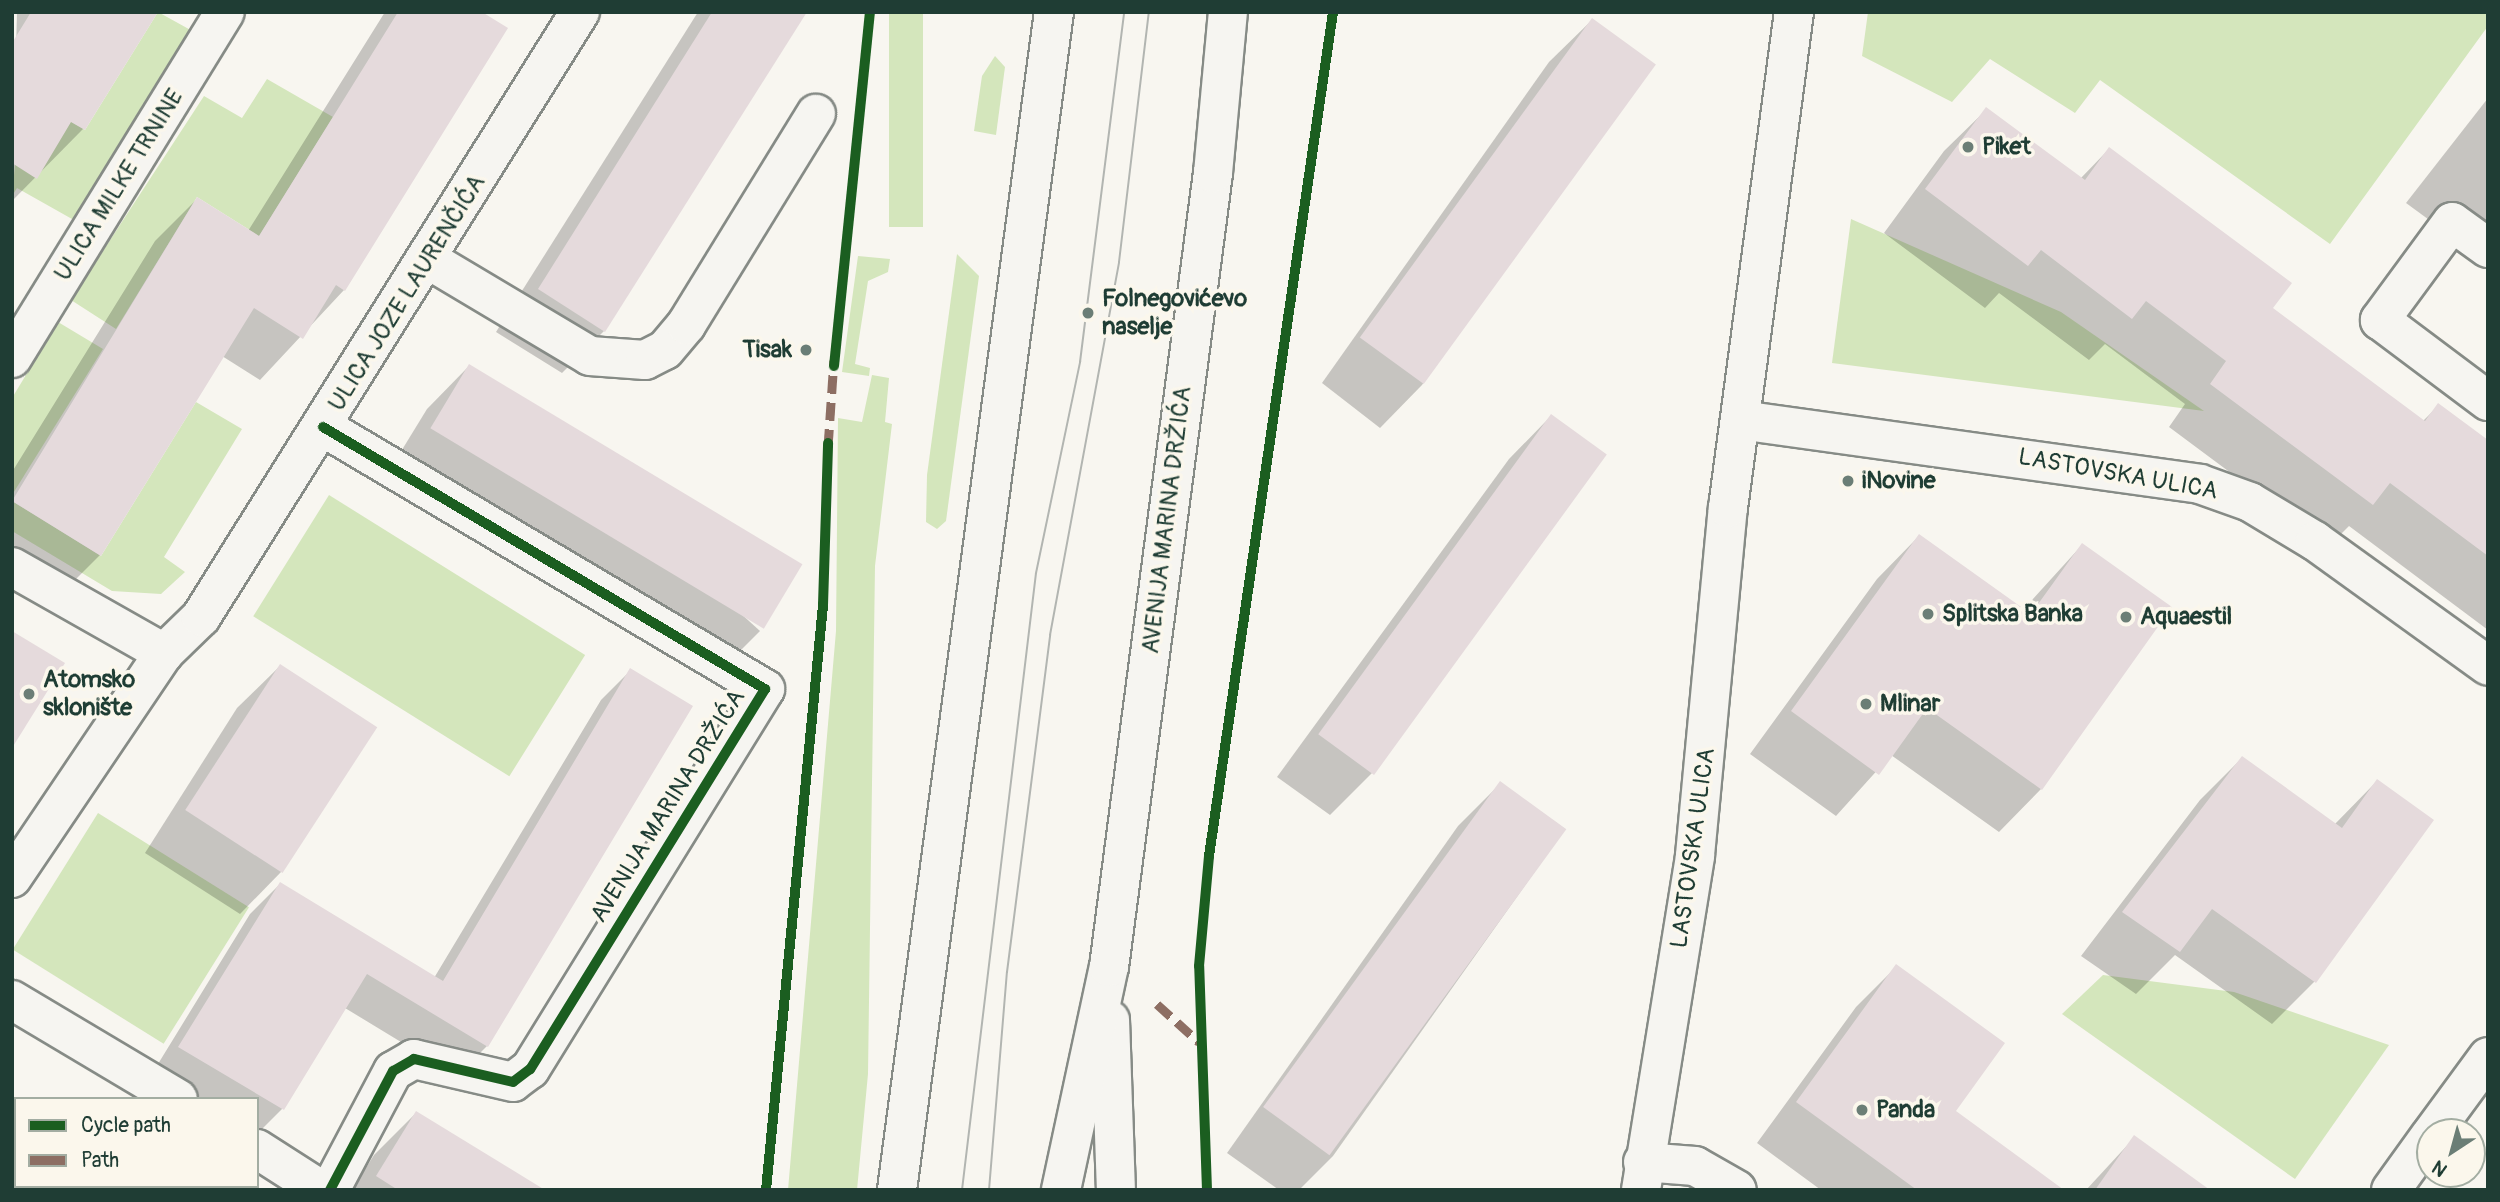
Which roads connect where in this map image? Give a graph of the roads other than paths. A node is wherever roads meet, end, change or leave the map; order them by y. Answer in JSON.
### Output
{"nodes":[{"id":1,"x":225,"y":12,"type":"edge"},
{"id":2,"x":579,"y":12,"type":"edge"},
{"id":3,"x":1054,"y":12,"type":"edge"},
{"id":4,"x":1228,"y":12,"type":"edge"},
{"id":5,"x":1794,"y":12,"type":"edge"},
{"id":6,"x":816,"y":114,"type":"dead end"},
{"id":7,"x":2488,"y":248,"type":"edge"},
{"id":8,"x":429,"y":260,"type":"junction"},
{"id":9,"x":12,"y":358,"type":"edge"},
{"id":10,"x":2488,"y":401,"type":"edge"},
{"id":11,"x":1740,"y":420,"type":"junction"},
{"id":12,"x":323,"y":427,"type":"junction"},
{"id":13,"x":12,"y":568,"type":"edge"},
{"id":14,"x":164,"y":653,"type":"junction"},
{"id":15,"x":2488,"y":666,"type":"edge"},
{"id":16,"x":12,"y":878,"type":"edge"},
{"id":17,"x":1109,"y":967,"type":"junction"},
{"id":18,"x":13,"y":1002,"type":"edge"},
{"id":19,"x":2488,"y":1057,"type":"edge"},
{"id":20,"x":175,"y":1097,"type":"edge"},
{"id":21,"x":2443,"y":1118,"type":"edge"},
{"id":22,"x":259,"y":1150,"type":"edge"},
{"id":23,"x":2416,"y":1155,"type":"edge"},
{"id":24,"x":1642,"y":1176,"type":"edge"},
{"id":25,"x":321,"y":1190,"type":"edge"},
{"id":26,"x":330,"y":1190,"type":"edge"},
{"id":27,"x":897,"y":1190,"type":"edge"},
{"id":28,"x":1061,"y":1190,"type":"edge"},
{"id":29,"x":1116,"y":1190,"type":"edge"},
{"id":30,"x":1737,"y":1190,"type":"edge"},
{"id":31,"x":2391,"y":1190,"type":"edge"}],
"edges":[{"from":1,"to":9,"type":"street","name":"ULICA MILKE TRNINE"},
{"from":2,"to":8,"type":"street","name":"ULICA JOZE LAURENČIĆA"},
{"from":3,"to":27,"type":"street"},
{"from":4,"to":17,"type":"street","name":"AVENIJA MARINA DRŽIĆA"},
{"from":5,"to":11,"type":"street","name":"LASTOVSKA ULICA"},
{"from":6,"to":8,"type":"street"},
{"from":7,"to":10,"type":"street"},
{"from":8,"to":12,"type":"street","name":"ULICA JOZE LAURENČIĆA"},
{"from":11,"to":15,"type":"street","name":"LASTOVSKA ULICA"},
{"from":11,"to":24,"type":"street","name":"LASTOVSKA ULICA"},
{"from":12,"to":14,"type":"street","name":"ULICA JOZE LAURENČIĆA"},
{"from":12,"to":26,"type":"street","name":"AVENIJA MARINA DRŽIĆA"},
{"from":13,"to":14,"type":"street"},
{"from":14,"to":16,"type":"street","name":"ULICA JOZE LAURENČIĆA"},
{"from":17,"to":28,"type":"street","name":"AVENIJA MARINA DRŽIĆA"},
{"from":17,"to":29,"type":"street"},
{"from":18,"to":20,"type":"street"},
{"from":19,"to":21,"type":"street"},
{"from":22,"to":25,"type":"street"},
{"from":23,"to":31,"type":"street"},
{"from":24,"to":30,"type":"street"}]}
